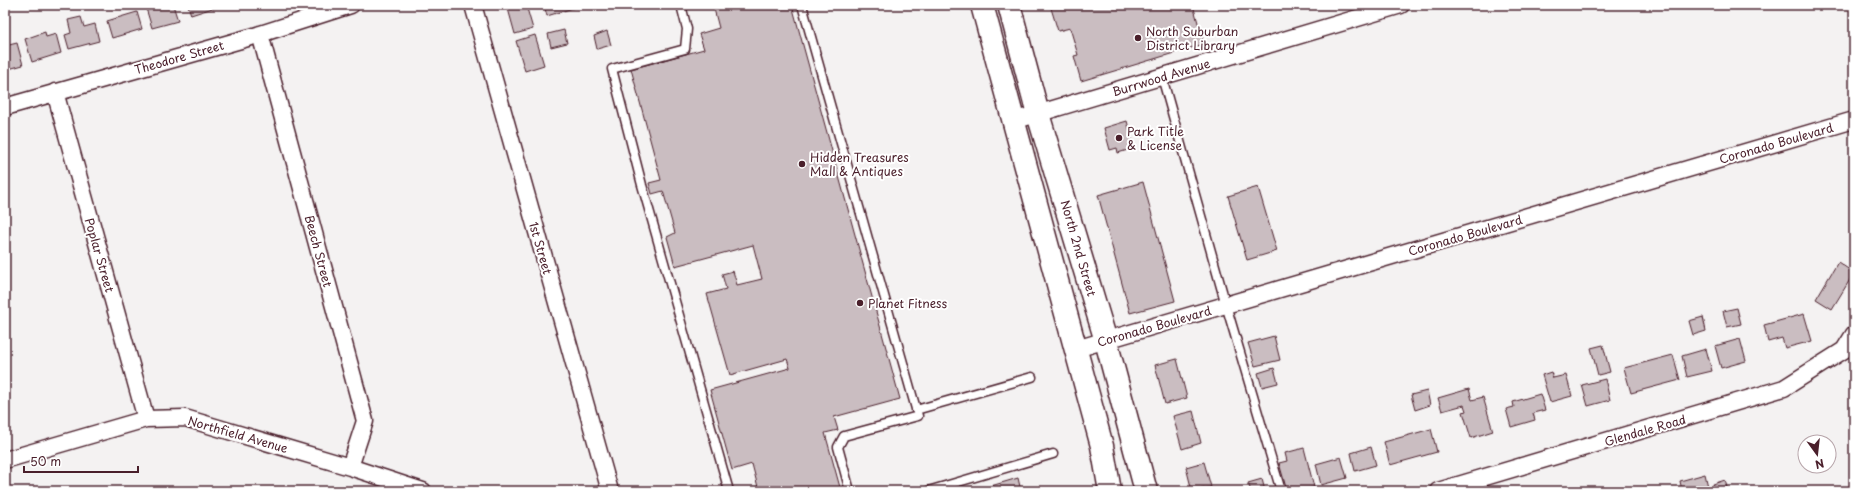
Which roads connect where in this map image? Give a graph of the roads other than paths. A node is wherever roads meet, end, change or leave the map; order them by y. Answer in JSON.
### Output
{"nodes":[{"id":1,"x":351,"y":5,"type":"edge"},
{"id":2,"x":473,"y":5,"type":"edge"},
{"id":3,"x":681,"y":5,"type":"edge"},
{"id":4,"x":802,"y":5,"type":"edge"},
{"id":5,"x":982,"y":5,"type":"edge"},
{"id":6,"x":1009,"y":5,"type":"edge"},
{"id":7,"x":1401,"y":5,"type":"edge"},
{"id":8,"x":260,"y":34,"type":"junction"},
{"id":9,"x":1162,"y":76,"type":"junction"},
{"id":10,"x":55,"y":92,"type":"junction"},
{"id":11,"x":5,"y":107,"type":"edge"},
{"id":12,"x":1038,"y":114,"type":"junction"},
{"id":13,"x":1854,"y":120,"type":"edge"},
{"id":14,"x":1013,"y":121,"type":"junction"},
{"id":15,"x":1226,"y":305,"type":"junction"},
{"id":16,"x":1854,"y":334,"type":"edge"},
{"id":17,"x":1106,"y":341,"type":"junction"},
{"id":18,"x":1076,"y":349,"type":"junction"},
{"id":19,"x":1032,"y":377,"type":"dead end"},
{"id":20,"x":916,"y":410,"type":"junction"},
{"id":21,"x":146,"y":419,"type":"junction"},
{"id":22,"x":1102,"y":446,"type":"junction"},
{"id":23,"x":1053,"y":454,"type":"dead end"},
{"id":24,"x":5,"y":460,"type":"edge"},
{"id":25,"x":350,"y":467,"type":"junction"},
{"id":26,"x":423,"y":491,"type":"edge"},
{"id":27,"x":610,"y":491,"type":"edge"},
{"id":28,"x":729,"y":491,"type":"edge"},
{"id":29,"x":850,"y":491,"type":"edge"},
{"id":30,"x":928,"y":491,"type":"edge"},
{"id":31,"x":1097,"y":491,"type":"edge"},
{"id":32,"x":1110,"y":491,"type":"edge"},
{"id":33,"x":1146,"y":491,"type":"edge"},
{"id":34,"x":1281,"y":491,"type":"edge"},
{"id":35,"x":1438,"y":491,"type":"edge"}],
"edges":[{"from":1,"to":8,"type":"street","name":"Theodore Street"},
{"from":2,"to":27,"type":"street","name":"1st Street"},
{"from":3,"to":28,"type":"lane"},
{"from":4,"to":20,"type":"lane"},
{"from":5,"to":14,"type":"main road"},
{"from":6,"to":12,"type":"main road","name":"North 2nd Street"},
{"from":7,"to":9,"type":"street","name":"Burrwood Avenue"},
{"from":8,"to":10,"type":"street","name":"Theodore Street"},
{"from":8,"to":25,"type":"street","name":"Beech Street"},
{"from":9,"to":12,"type":"street","name":"Burrwood Avenue"},
{"from":9,"to":15,"type":"lane"},
{"from":10,"to":11,"type":"street","name":"Theodore Street"},
{"from":10,"to":21,"type":"street","name":"Poplar Street"},
{"from":12,"to":14,"type":"street","name":"Burrwood Avenue"},
{"from":12,"to":17,"type":"main road","name":"North 2nd Street"},
{"from":13,"to":15,"type":"street","name":"Coronado Boulevard"},
{"from":14,"to":18,"type":"main road"},
{"from":15,"to":17,"type":"street","name":"Coronado Boulevard"},
{"from":15,"to":34,"type":"lane"},
{"from":16,"to":35,"type":"street","name":"Glendale Road"},
{"from":17,"to":18,"type":"street","name":"Coronado Boulevard"},
{"from":17,"to":33,"type":"main road","name":"North 2nd Street"},
{"from":18,"to":22,"type":"main road"},
{"from":19,"to":20,"type":"lane"},
{"from":20,"to":29,"type":"lane"},
{"from":21,"to":24,"type":"street","name":"Northfield Avenue"},
{"from":21,"to":25,"type":"street","name":"Northfield Avenue"},
{"from":22,"to":31,"type":"main road"},
{"from":22,"to":32,"type":"main road"},
{"from":23,"to":30,"type":"lane"},
{"from":25,"to":26,"type":"street","name":"Northfield Avenue"}]}
